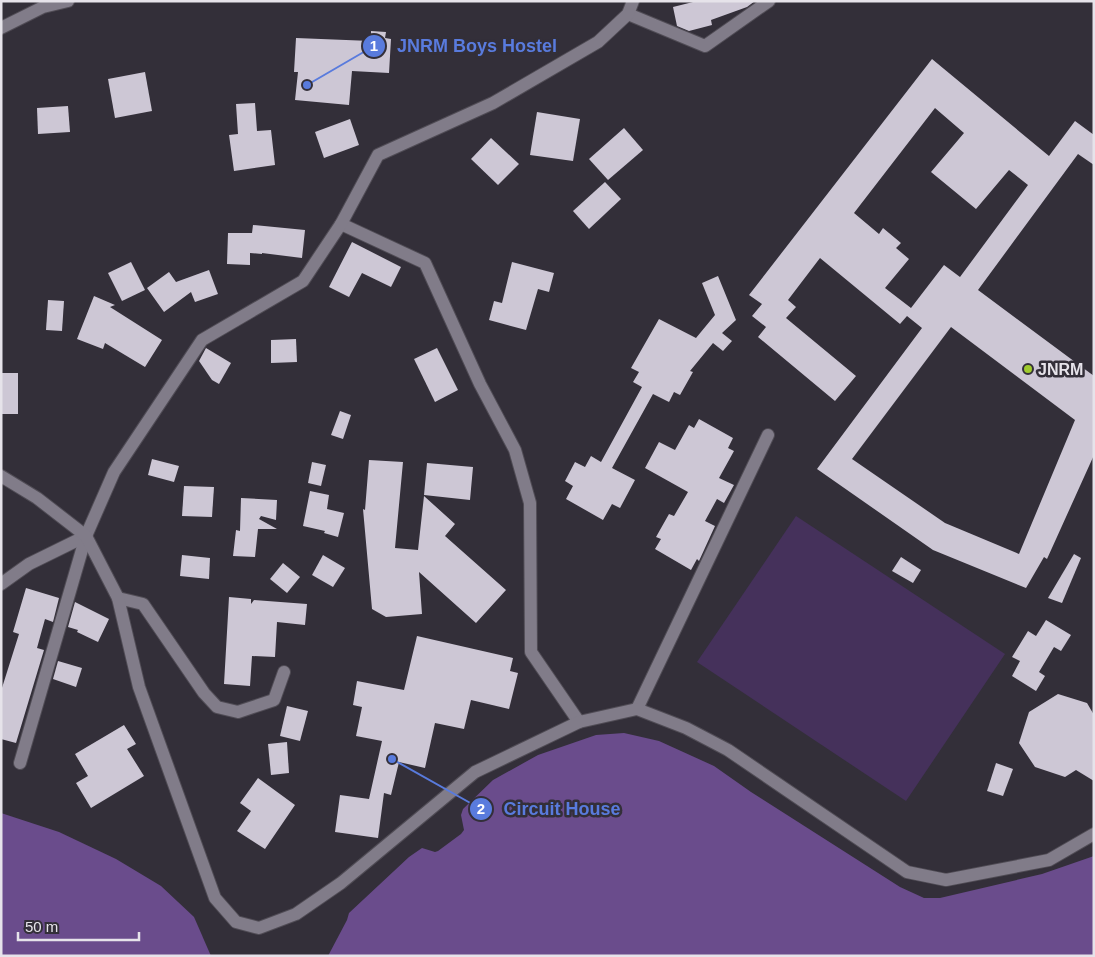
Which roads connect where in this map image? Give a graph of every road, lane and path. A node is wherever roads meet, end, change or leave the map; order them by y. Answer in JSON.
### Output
{"nodes":[{"id":1,"x":68,"y":1,"type":"edge"},
{"id":2,"x":633,"y":1,"type":"edge"},
{"id":3,"x":769,"y":1,"type":"edge"},
{"id":4,"x":628,"y":14,"type":"junction"},
{"id":5,"x":1,"y":28,"type":"edge"},
{"id":6,"x":341,"y":224,"type":"junction"},
{"id":7,"x":768,"y":435,"type":"dead end"},
{"id":8,"x":1,"y":476,"type":"edge"},
{"id":9,"x":86,"y":536,"type":"junction"},
{"id":10,"x":1,"y":584,"type":"edge"},
{"id":11,"x":118,"y":598,"type":"junction"},
{"id":12,"x":284,"y":672,"type":"dead end"},
{"id":13,"x":637,"y":709,"type":"junction"},
{"id":14,"x":579,"y":722,"type":"junction"},
{"id":15,"x":20,"y":763,"type":"dead end"},
{"id":16,"x":1094,"y":834,"type":"edge"}],
"edges":[{"from":1,"to":5,"type":"street"},
{"from":2,"to":4,"type":"street"},
{"from":3,"to":4,"type":"street"},
{"from":4,"to":6,"type":"street"},
{"from":6,"to":9,"type":"street"},
{"from":6,"to":14,"type":"street"},
{"from":7,"to":13,"type":"street"},
{"from":8,"to":9,"type":"street"},
{"from":9,"to":10,"type":"street"},
{"from":9,"to":11,"type":"street"},
{"from":9,"to":15,"type":"street"},
{"from":11,"to":12,"type":"street"},
{"from":11,"to":14,"type":"street"},
{"from":13,"to":14,"type":"street"},
{"from":13,"to":16,"type":"street"}]}
